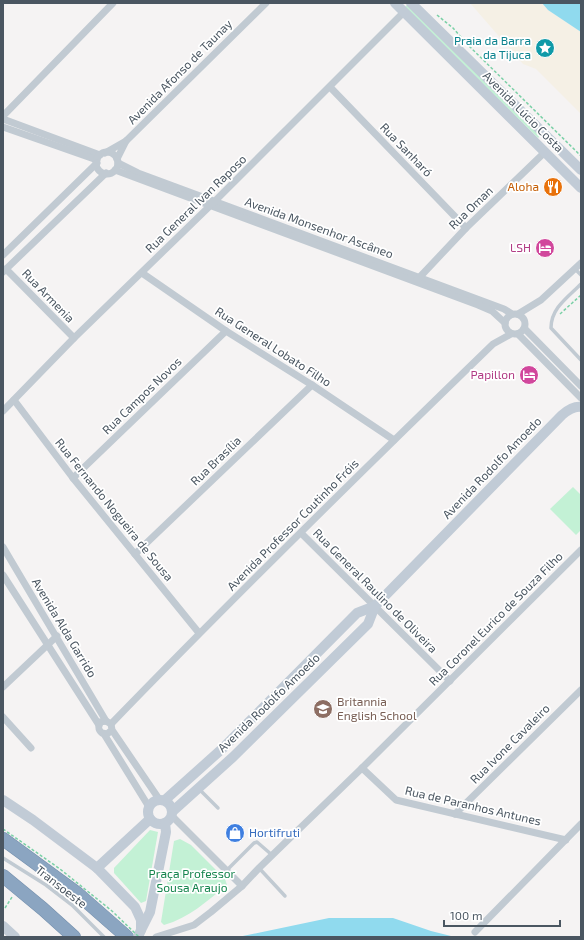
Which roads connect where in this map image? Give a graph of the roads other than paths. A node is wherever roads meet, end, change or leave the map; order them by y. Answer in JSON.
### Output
{"nodes":[{"id":1,"x":113,"y":3,"type":"edge"},
{"id":2,"x":266,"y":3,"type":"edge"},
{"id":3,"x":395,"y":3,"type":"edge"},
{"id":4,"x":411,"y":3,"type":"edge"},
{"id":5,"x":404,"y":12,"type":"junction"},
{"id":6,"x":330,"y":87,"type":"junction"},
{"id":7,"x":3,"y":118,"type":"edge"},
{"id":8,"x":3,"y":127,"type":"edge"},
{"id":9,"x":126,"y":141,"type":"junction"},
{"id":10,"x":545,"y":152,"type":"junction"},
{"id":11,"x":100,"y":158,"type":"junction"},
{"id":12,"x":117,"y":161,"type":"junction"},
{"id":13,"x":115,"y":170,"type":"junction"},
{"id":14,"x":581,"y":170,"type":"edge"},
{"id":15,"x":106,"y":174,"type":"junction"},
{"id":16,"x":581,"y":188,"type":"edge"},
{"id":17,"x":213,"y":204,"type":"junction"},
{"id":18,"x":466,"y":228,"type":"junction"},
{"id":19,"x":3,"y":255,"type":"edge"},
{"id":20,"x":581,"y":263,"type":"edge"},
{"id":21,"x":575,"y":269,"type":"junction"},
{"id":22,"x":5,"y":270,"type":"edge"},
{"id":23,"x":142,"y":272,"type":"junction"},
{"id":24,"x":581,"y":275,"type":"edge"},
{"id":25,"x":417,"y":279,"type":"junction"},
{"id":26,"x":581,"y":284,"type":"edge"},
{"id":27,"x":515,"y":314,"type":"junction"},
{"id":28,"x":505,"y":324,"type":"junction"},
{"id":29,"x":524,"y":329,"type":"junction"},
{"id":30,"x":226,"y":331,"type":"junction"},
{"id":31,"x":514,"y":334,"type":"junction"},
{"id":32,"x":74,"y":338,"type":"junction"},
{"id":33,"x":493,"y":344,"type":"junction"},
{"id":34,"x":581,"y":360,"type":"edge"},
{"id":35,"x":312,"y":385,"type":"junction"},
{"id":36,"x":581,"y":386,"type":"edge"},
{"id":37,"x":581,"y":398,"type":"edge"},
{"id":38,"x":14,"y":400,"type":"junction"},
{"id":39,"x":581,"y":406,"type":"edge"},
{"id":40,"x":3,"y":411,"type":"edge"},
{"id":41,"x":394,"y":440,"type":"junction"},
{"id":42,"x":73,"y":478,"type":"junction"},
{"id":43,"x":301,"y":533,"type":"junction"},
{"id":44,"x":3,"y":547,"type":"edge"},
{"id":45,"x":581,"y":550,"type":"edge"},
{"id":46,"x":135,"y":554,"type":"junction"},
{"id":47,"x":3,"y":575,"type":"edge"},
{"id":48,"x":375,"y":606,"type":"junction"},
{"id":49,"x":199,"y":633,"type":"junction"},
{"id":50,"x":57,"y":636,"type":"junction"},
{"id":51,"x":47,"y":645,"type":"junction"},
{"id":52,"x":450,"y":681,"type":"junction"},
{"id":53,"x":3,"y":687,"type":"edge"},
{"id":54,"x":581,"y":690,"type":"edge"},
{"id":55,"x":3,"y":717,"type":"edge"},
{"id":56,"x":99,"y":725,"type":"junction"},
{"id":57,"x":110,"y":725,"type":"junction"},
{"id":58,"x":104,"y":734,"type":"junction"},
{"id":59,"x":32,"y":748,"type":"dead end"},
{"id":60,"x":224,"y":748,"type":"junction"},
{"id":61,"x":233,"y":757,"type":"junction"},
{"id":62,"x":362,"y":768,"type":"junction"},
{"id":63,"x":198,"y":788,"type":"junction"},
{"id":64,"x":3,"y":800,"type":"edge"},
{"id":65,"x":162,"y":800,"type":"junction"},
{"id":66,"x":149,"y":807,"type":"junction"},
{"id":67,"x":218,"y":808,"type":"dead end"},
{"id":68,"x":455,"y":814,"type":"junction"},
{"id":69,"x":170,"y":817,"type":"junction"},
{"id":70,"x":150,"y":819,"type":"junction"},
{"id":71,"x":581,"y":824,"type":"edge"},
{"id":72,"x":3,"y":839,"type":"edge"},
{"id":73,"x":566,"y":840,"type":"junction"},
{"id":74,"x":272,"y":855,"type":"junction"},
{"id":75,"x":3,"y":858,"type":"edge"},
{"id":76,"x":97,"y":868,"type":"junction"},
{"id":77,"x":259,"y":868,"type":"junction"},
{"id":78,"x":227,"y":870,"type":"junction"},
{"id":79,"x":3,"y":876,"type":"edge"},
{"id":80,"x":242,"y":886,"type":"junction"},
{"id":81,"x":285,"y":896,"type":"dead end"},
{"id":82,"x":3,"y":926,"type":"edge"},
{"id":83,"x":475,"y":932,"type":"dead end"},
{"id":84,"x":72,"y":935,"type":"edge"},
{"id":85,"x":140,"y":935,"type":"edge"},
{"id":86,"x":15,"y":937,"type":"edge"},
{"id":87,"x":104,"y":937,"type":"edge"},
{"id":88,"x":127,"y":937,"type":"edge"},
{"id":89,"x":156,"y":937,"type":"edge"}],
"edges":[{"from":1,"to":7,"type":"street"},
{"from":2,"to":9,"type":"street","name":"Avenida Afonso de Taunay"},
{"from":3,"to":5,"type":"street","name":"Avenida Lúcio Costa"},
{"from":4,"to":14,"type":"street","name":"Avenida Lúcio Costa"},
{"from":5,"to":6,"type":"street","name":"Rua General Ivan Raposo"},
{"from":5,"to":10,"type":"street","name":"Avenida Lúcio Costa"},
{"from":6,"to":17,"type":"street","name":"Rua General Ivan Raposo"},
{"from":6,"to":18,"type":"street","name":"Rua Sanharó"},
{"from":7,"to":11,"type":"street"},
{"from":8,"to":11,"type":"street"},
{"from":9,"to":11,"type":"street","name":"Avenida Afonso de Taunay"},
{"from":9,"to":12,"type":"street","name":"Avenida Afonso de Taunay"},
{"from":10,"to":16,"type":"street","name":"Avenida Lúcio Costa"},
{"from":10,"to":18,"type":"street","name":"Rua Oman"},
{"from":11,"to":12,"type":"street"},
{"from":11,"to":15,"type":"street"},
{"from":11,"to":19,"type":"street","name":"Avenida Afonso de Taunay"},
{"from":12,"to":13,"type":"street"},
{"from":12,"to":17,"type":"street","name":"Avenida Monsenhor Ascâneo"},
{"from":13,"to":15,"type":"street"},
{"from":13,"to":17,"type":"street","name":"Avenida Monsenhor Ascâneo"},
{"from":15,"to":22,"type":"street"},
{"from":17,"to":23,"type":"street","name":"Rua General Ivan Raposo"},
{"from":17,"to":25,"type":"street","name":"Avenida Monsenhor Ascâneo"},
{"from":18,"to":25,"type":"street","name":"Rua Oman"},
{"from":20,"to":21,"type":"street"},
{"from":21,"to":24,"type":"lane"},
{"from":21,"to":27,"type":"street"},
{"from":22,"to":32,"type":"street","name":"Rua Armenia"},
{"from":23,"to":30,"type":"street","name":"Rua General Lobato Filho"},
{"from":23,"to":32,"type":"street","name":"Rua General Ivan Raposo"},
{"from":25,"to":27,"type":"street","name":"Avenida Monsenhor Ascâneo"},
{"from":25,"to":28,"type":"street","name":"Avenida Monsenhor Ascâneo"},
{"from":26,"to":34,"type":"lane"},
{"from":27,"to":28,"type":"street"},
{"from":27,"to":29,"type":"street"},
{"from":28,"to":31,"type":"street"},
{"from":28,"to":33,"type":"street","name":"Avenida Professor Coutinho Fróis"},
{"from":29,"to":31,"type":"street"},
{"from":29,"to":36,"type":"street"},
{"from":30,"to":35,"type":"street","name":"Rua General Lobato Filho"},
{"from":30,"to":42,"type":"street","name":"Rua Campos Novos"},
{"from":31,"to":33,"type":"street","name":"Avenida Professor Coutinho Fróis"},
{"from":31,"to":37,"type":"street"},
{"from":32,"to":38,"type":"street","name":"Rua General Ivan Raposo"},
{"from":33,"to":41,"type":"street","name":"Avenida Professor Coutinho Fróis"},
{"from":35,"to":41,"type":"street","name":"Rua General Lobato Filho"},
{"from":35,"to":46,"type":"street","name":"Rua Brasília"},
{"from":38,"to":40,"type":"street","name":"Rua General Ivan Raposo"},
{"from":38,"to":42,"type":"street","name":"Rua Fernando Nogueira de Sousa"},
{"from":39,"to":48,"type":"street","name":"Avenida Rodolfo Amoedo"},
{"from":41,"to":43,"type":"street","name":"Avenida Professor Coutinho Fróis"},
{"from":42,"to":46,"type":"street","name":"Rua Fernando Nogueira de Sousa"},
{"from":43,"to":48,"type":"street","name":"Rua General Raulino de Oliveira"},
{"from":43,"to":49,"type":"street","name":"Avenida Professor Coutinho Fróis"},
{"from":44,"to":50,"type":"street","name":"Avenida Alda Garrido"},
{"from":45,"to":52,"type":"street","name":"Rua Coronel Eurico de Souza Filho"},
{"from":46,"to":49,"type":"street","name":"Rua Fernando Nogueira de Sousa"},
{"from":47,"to":51,"type":"street","name":"Avenida Alda Garrido"},
{"from":48,"to":52,"type":"street","name":"Rua General Raulino de Oliveira"},
{"from":48,"to":60,"type":"street","name":"Avenida Rodolfo Amoedo"},
{"from":48,"to":61,"type":"street","name":"Avenida Rodolfo Amoedo"},
{"from":49,"to":57,"type":"street","name":"Avenida Professor Coutinho Fróis"},
{"from":50,"to":51,"type":"street"},
{"from":50,"to":57,"type":"street","name":"Avenida Alda Garrido"},
{"from":51,"to":53,"type":"street"},
{"from":51,"to":56,"type":"street","name":"Avenida Alda Garrido"},
{"from":52,"to":62,"type":"street","name":"Rua Coronel Eurico de Souza Filho"},
{"from":54,"to":68,"type":"street","name":"Rua Ivone Cavaleiro"},
{"from":55,"to":59,"type":"street"},
{"from":56,"to":57,"type":"street"},
{"from":56,"to":58,"type":"street","name":"Avenida Alda Garrido"},
{"from":57,"to":58,"type":"street"},
{"from":57,"to":65,"type":"street","name":"Avenida Alda Garrido"},
{"from":58,"to":66,"type":"street"},
{"from":60,"to":61,"type":"street"},
{"from":60,"to":65,"type":"street","name":"Avenida Rodolfo Amoedo"},
{"from":61,"to":63,"type":"street","name":"Avenida Rodolfo Amoedo"},
{"from":62,"to":68,"type":"street","name":"Rua de Paranhos Antunes"},
{"from":62,"to":74,"type":"street","name":"Rua Coronel Eurico de Souza Filho"},
{"from":63,"to":67,"type":"lane"},
{"from":63,"to":69,"type":"street","name":"Avenida Rodolfo Amoedo"},
{"from":64,"to":76,"type":"street"},
{"from":65,"to":66,"type":"street"},
{"from":65,"to":69,"type":"street"},
{"from":66,"to":70,"type":"street"},
{"from":68,"to":73,"type":"street","name":"Rua de Paranhos Antunes"},
{"from":69,"to":70,"type":"street"},
{"from":69,"to":78,"type":"street"},
{"from":69,"to":85,"type":"street"},
{"from":70,"to":76,"type":"street"},
{"from":71,"to":73,"type":"street"},
{"from":72,"to":88,"type":"highway"},
{"from":73,"to":83,"type":"street"},
{"from":74,"to":77,"type":"street","name":"Rua Coronel Eurico de Souza Filho"},
{"from":74,"to":78,"type":"lane"},
{"from":75,"to":87,"type":"lane","name":"Transoeste"},
{"from":76,"to":85,"type":"street"},
{"from":77,"to":80,"type":"street","name":"Rua Coronel Eurico de Souza Filho"},
{"from":77,"to":81,"type":"lane"},
{"from":78,"to":80,"type":"street"},
{"from":79,"to":84,"type":"highway"},
{"from":80,"to":89,"type":"street","name":"Rua Coronel Eurico de Souza Filho"},
{"from":82,"to":86,"type":"street"}]}
